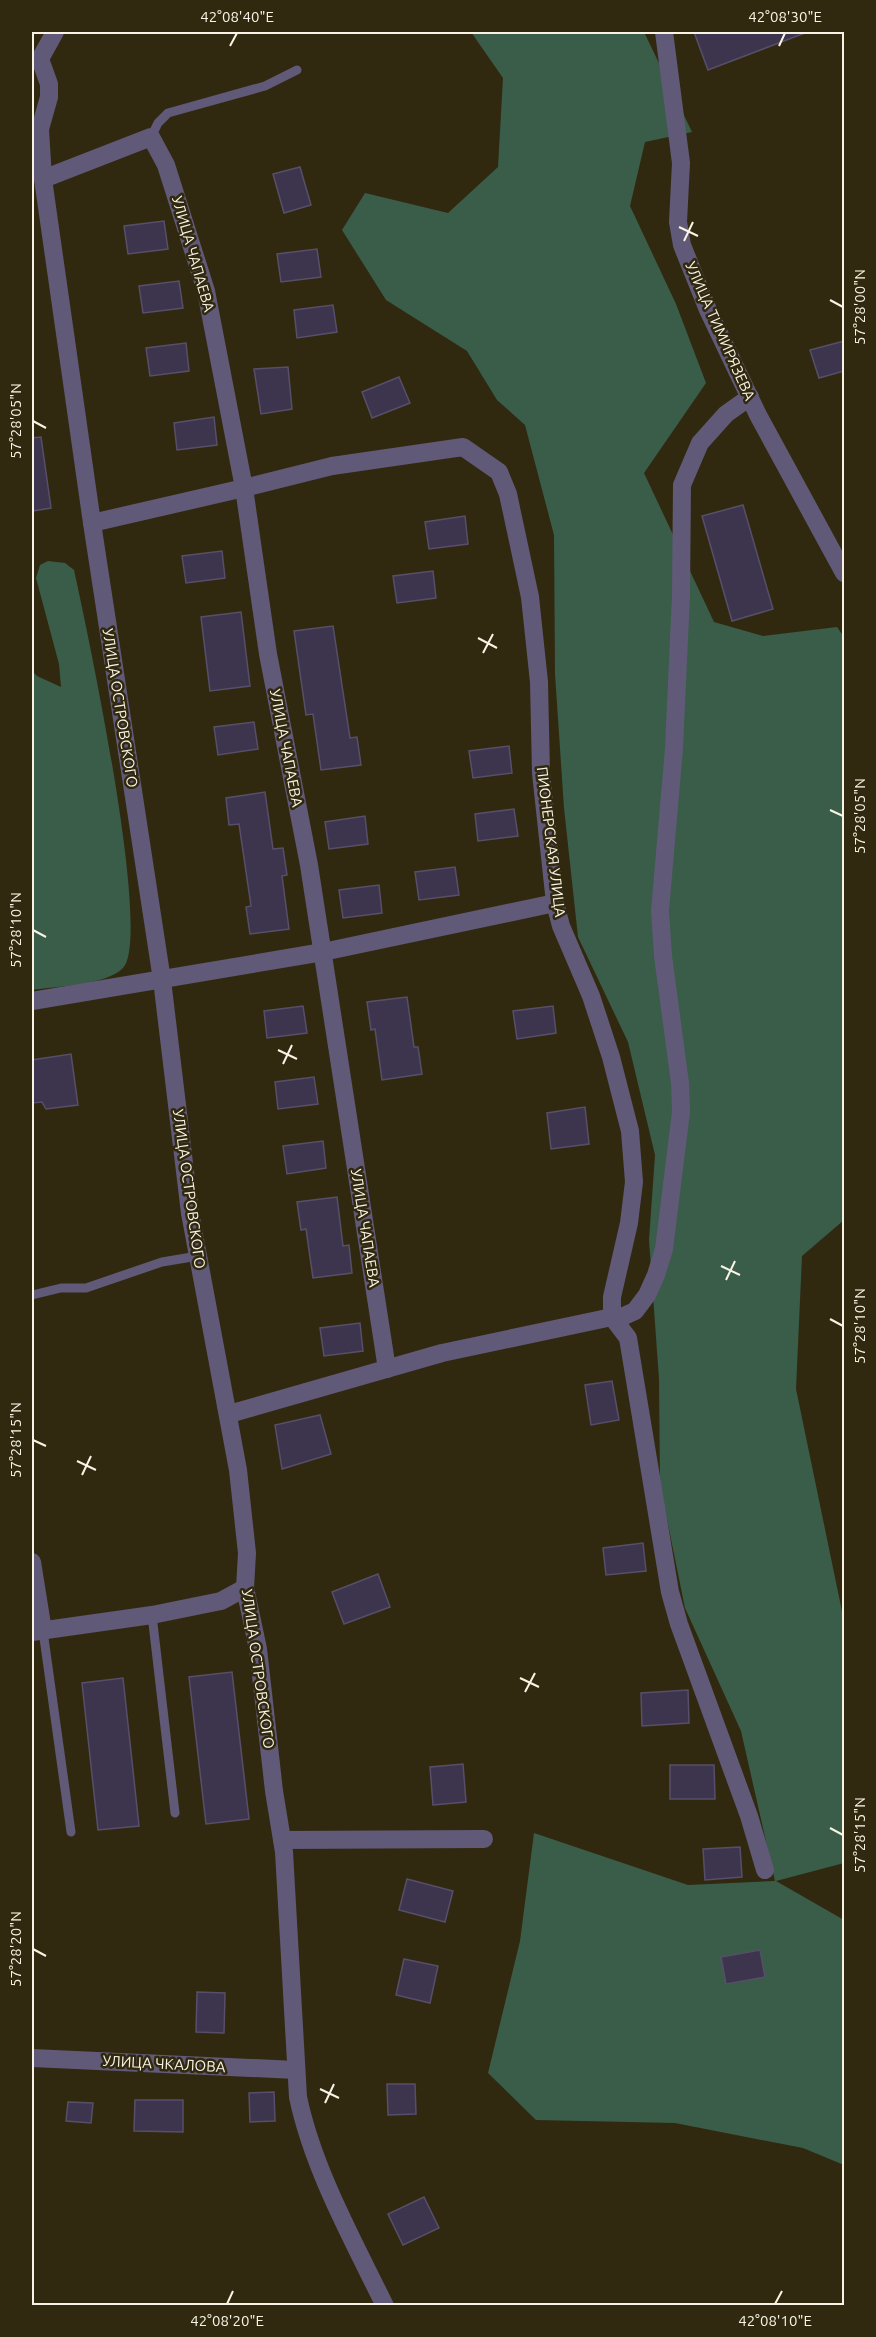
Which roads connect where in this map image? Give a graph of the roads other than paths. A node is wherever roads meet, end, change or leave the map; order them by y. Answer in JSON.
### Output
{"nodes":[{"id":1,"x":55,"y":32,"type":"edge"},
{"id":2,"x":664,"y":32,"type":"edge"},
{"id":3,"x":36,"y":58,"type":"edge"},
{"id":4,"x":297,"y":70,"type":"dead end"},
{"id":5,"x":36,"y":126,"type":"edge"},
{"id":6,"x":151,"y":137,"type":"junction"},
{"id":7,"x":43,"y":179,"type":"junction"},
{"id":8,"x":750,"y":397,"type":"junction"},
{"id":9,"x":244,"y":488,"type":"junction"},
{"id":10,"x":92,"y":523,"type":"junction"},
{"id":11,"x":844,"y":573,"type":"edge"},
{"id":12,"x":555,"y":903,"type":"junction"},
{"id":13,"x":323,"y":952,"type":"junction"},
{"id":14,"x":162,"y":980,"type":"junction"},
{"id":15,"x":32,"y":1000,"type":"edge"},
{"id":16,"x":198,"y":1256,"type":"junction"},
{"id":17,"x":32,"y":1295,"type":"edge"},
{"id":18,"x":612,"y":1317,"type":"junction"},
{"id":19,"x":387,"y":1369,"type":"junction"},
{"id":20,"x":229,"y":1414,"type":"junction"},
{"id":21,"x":32,"y":1562,"type":"edge"},
{"id":22,"x":245,"y":1588,"type":"junction"},
{"id":23,"x":152,"y":1615,"type":"junction"},
{"id":24,"x":37,"y":1631,"type":"edge"},
{"id":25,"x":175,"y":1813,"type":"dead end"},
{"id":26,"x":71,"y":1832,"type":"dead end"},
{"id":27,"x":484,"y":1839,"type":"dead end"},
{"id":28,"x":282,"y":1840,"type":"junction"},
{"id":29,"x":765,"y":1870,"type":"dead end"},
{"id":30,"x":32,"y":2058,"type":"edge"},
{"id":31,"x":296,"y":2070,"type":"junction"},
{"id":32,"x":385,"y":2306,"type":"edge"}],
"edges":[{"from":1,"to":3,"type":"street"},
{"from":2,"to":8,"type":"street","name":"УЛИЦА ТИМИРЯЗЕВА"},
{"from":3,"to":5,"type":"street","name":"УЛИЦА ОСТРОВСКОГО"},
{"from":4,"to":6,"type":"lane"},
{"from":5,"to":7,"type":"street","name":"УЛИЦА ОСТРОВСКОГО"},
{"from":6,"to":7,"type":"street"},
{"from":6,"to":9,"type":"street","name":"УЛИЦА ЧАПАЕВА"},
{"from":7,"to":10,"type":"street","name":"УЛИЦА ОСТРОВСКОГО"},
{"from":8,"to":11,"type":"street","name":"УЛИЦА ТИМИРЯЗЕВА"},
{"from":8,"to":18,"type":"street"},
{"from":9,"to":10,"type":"street"},
{"from":9,"to":12,"type":"street","name":"ПИОНЕРСКАЯ УЛИЦА"},
{"from":9,"to":13,"type":"street","name":"УЛИЦА ЧАПАЕВА"},
{"from":10,"to":14,"type":"street","name":"УЛИЦА ОСТРОВСКОГО"},
{"from":12,"to":13,"type":"street"},
{"from":12,"to":18,"type":"street","name":"ПИОНЕРСКАЯ УЛИЦА"},
{"from":13,"to":14,"type":"street"},
{"from":13,"to":19,"type":"street","name":"УЛИЦА ЧАПАЕВА"},
{"from":14,"to":15,"type":"street"},
{"from":14,"to":16,"type":"street","name":"УЛИЦА ОСТРОВСКОГО"},
{"from":16,"to":17,"type":"lane"},
{"from":16,"to":20,"type":"street","name":"УЛИЦА ОСТРОВСКОГО"},
{"from":18,"to":19,"type":"street"},
{"from":18,"to":29,"type":"street"},
{"from":19,"to":20,"type":"street"},
{"from":20,"to":22,"type":"street","name":"УЛИЦА ОСТРОВСКОГО"},
{"from":21,"to":24,"type":"street"},
{"from":22,"to":23,"type":"street"},
{"from":22,"to":28,"type":"street","name":"УЛИЦА ОСТРОВСКОГО"},
{"from":23,"to":24,"type":"street"},
{"from":23,"to":25,"type":"lane"},
{"from":24,"to":26,"type":"lane"},
{"from":27,"to":28,"type":"street"},
{"from":28,"to":31,"type":"street","name":"УЛИЦА ОСТРОВСКОГО"},
{"from":30,"to":31,"type":"street","name":"УЛИЦА ЧКАЛОВА"},
{"from":31,"to":32,"type":"street","name":"УЛИЦА ОСТРОВСКОГО"}]}
